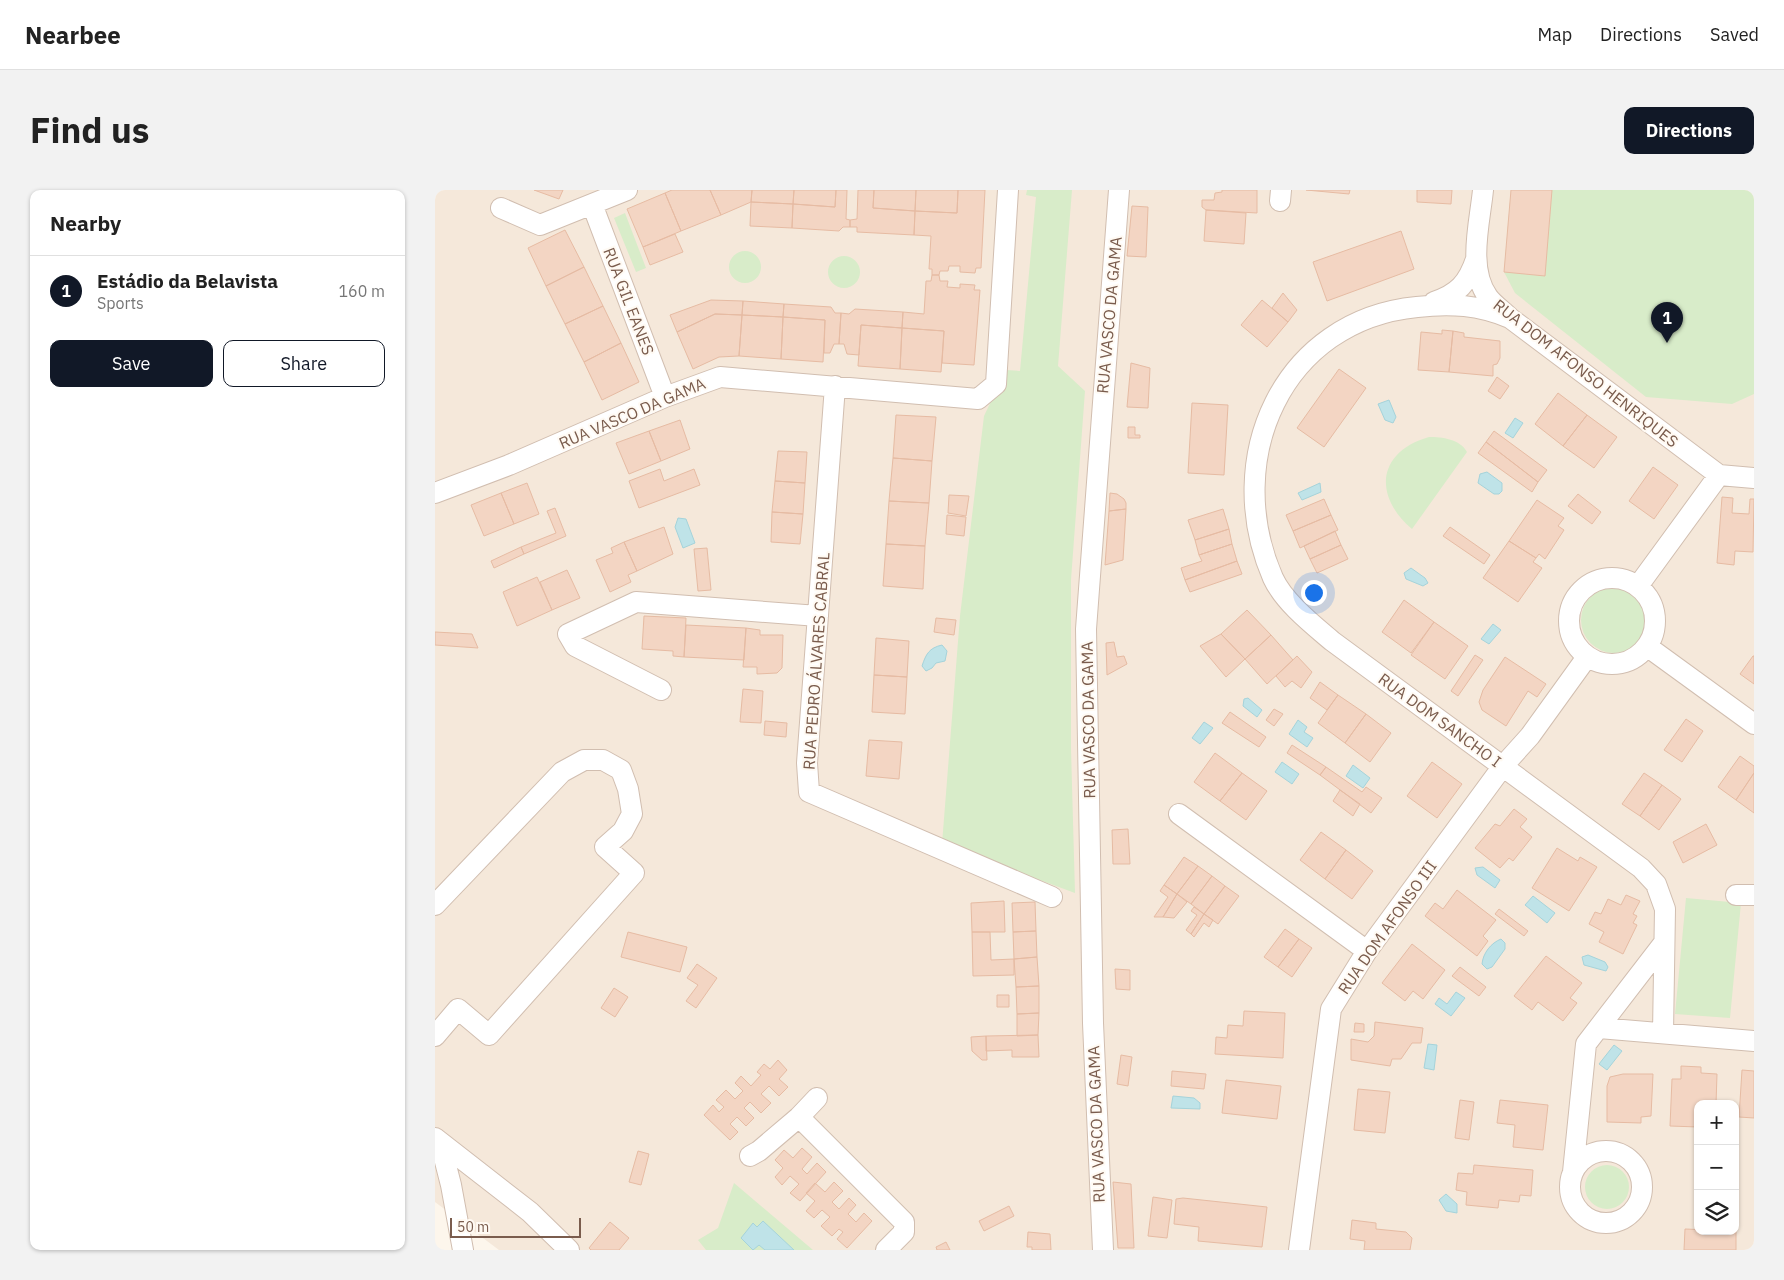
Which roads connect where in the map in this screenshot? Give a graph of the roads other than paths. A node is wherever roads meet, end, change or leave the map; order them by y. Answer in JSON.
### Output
{"nodes":[{"id":1,"x":627,"y":190,"type":"edge"},
{"id":2,"x":1008,"y":190,"type":"edge"},
{"id":3,"x":1119,"y":190,"type":"edge"},
{"id":4,"x":1483,"y":190,"type":"edge"},
{"id":5,"x":592,"y":204,"type":"junction"},
{"id":6,"x":501,"y":208,"type":"dead end"},
{"id":7,"x":1477,"y":258,"type":"junction"},
{"id":8,"x":1424,"y":306,"type":"junction"},
{"id":9,"x":1510,"y":318,"type":"junction"},
{"id":10,"x":835,"y":386,"type":"junction"},
{"id":11,"x":665,"y":397,"type":"junction"},
{"id":12,"x":1719,"y":475,"type":"junction"},
{"id":13,"x":1754,"y":478,"type":"edge"},
{"id":14,"x":435,"y":494,"type":"edge"},
{"id":15,"x":1638,"y":586,"type":"junction"},
{"id":16,"x":818,"y":616,"type":"junction"},
{"id":17,"x":1648,"y":647,"type":"junction"},
{"id":18,"x":1587,"y":657,"type":"junction"},
{"id":19,"x":661,"y":690,"type":"dead end"},
{"id":20,"x":1754,"y":724,"type":"edge"},
{"id":21,"x":1503,"y":766,"type":"junction"},
{"id":22,"x":1179,"y":814,"type":"dead end"},
{"id":23,"x":1052,"y":897,"type":"dead end"},
{"id":24,"x":435,"y":905,"type":"edge"},
{"id":25,"x":1663,"y":944,"type":"junction"},
{"id":26,"x":1367,"y":951,"type":"junction"},
{"id":27,"x":1599,"y":1028,"type":"junction"},
{"id":28,"x":1663,"y":1033,"type":"junction"},
{"id":29,"x":435,"y":1036,"type":"edge"},
{"id":30,"x":1754,"y":1041,"type":"edge"},
{"id":31,"x":817,"y":1098,"type":"dead end"},
{"id":32,"x":799,"y":1116,"type":"junction"},
{"id":33,"x":1579,"y":1125,"type":"junction"},
{"id":34,"x":438,"y":1140,"type":"edge"},
{"id":35,"x":1599,"y":1151,"type":"junction"},
{"id":36,"x":751,"y":1156,"type":"dead end"},
{"id":37,"x":1573,"y":1172,"type":"junction"},
{"id":38,"x":1299,"y":1248,"type":"edge"},
{"id":39,"x":463,"y":1250,"type":"edge"},
{"id":40,"x":569,"y":1250,"type":"edge"},
{"id":41,"x":886,"y":1250,"type":"edge"},
{"id":42,"x":1103,"y":1250,"type":"edge"}],
"edges":[{"from":1,"to":5,"type":"street"},
{"from":2,"to":10,"type":"street","name":"RUA VASCO DA GAMA"},
{"from":3,"to":42,"type":"street","name":"RUA VASCO DA GAMA"},
{"from":4,"to":7,"type":"street","name":"RUA DOM AFONSO HENRIQUES"},
{"from":5,"to":6,"type":"street"},
{"from":5,"to":11,"type":"street","name":"RUA GIL EANES"},
{"from":7,"to":8,"type":"street"},
{"from":7,"to":9,"type":"street","name":"RUA DOM AFONSO HENRIQUES"},
{"from":8,"to":9,"type":"street"},
{"from":8,"to":21,"type":"street","name":"RUA DOM SANCHO I"},
{"from":9,"to":12,"type":"street","name":"RUA DOM AFONSO HENRIQUES"},
{"from":10,"to":11,"type":"street","name":"RUA VASCO DA GAMA"},
{"from":10,"to":16,"type":"street","name":"RUA PEDRO ÁLVARES CABRAL"},
{"from":11,"to":14,"type":"street","name":"RUA VASCO DA GAMA"},
{"from":12,"to":13,"type":"street"},
{"from":12,"to":15,"type":"street"},
{"from":15,"to":17,"type":"street"},
{"from":15,"to":18,"type":"street"},
{"from":16,"to":19,"type":"street"},
{"from":16,"to":23,"type":"street","name":"RUA PEDRO ÁLVARES CABRAL"},
{"from":17,"to":18,"type":"street"},
{"from":17,"to":20,"type":"street"},
{"from":18,"to":21,"type":"street","name":"RUA DOM AFONSO III"},
{"from":21,"to":25,"type":"street","name":"RUA DOM SANCHO I"},
{"from":21,"to":26,"type":"street","name":"RUA DOM AFONSO III"},
{"from":22,"to":26,"type":"street"},
{"from":24,"to":29,"type":"street"},
{"from":25,"to":27,"type":"street"},
{"from":25,"to":28,"type":"street","name":"RUA DOM SANCHO I"},
{"from":26,"to":38,"type":"street","name":"RUA DOM AFONSO III"},
{"from":27,"to":28,"type":"street"},
{"from":27,"to":33,"type":"street"},
{"from":28,"to":30,"type":"street"},
{"from":31,"to":32,"type":"street"},
{"from":32,"to":36,"type":"street"},
{"from":32,"to":41,"type":"street"},
{"from":33,"to":35,"type":"street"},
{"from":33,"to":37,"type":"street"},
{"from":34,"to":39,"type":"street"},
{"from":34,"to":40,"type":"street"},
{"from":35,"to":37,"type":"street"},
{"from":35,"to":37,"type":"street"}]}
